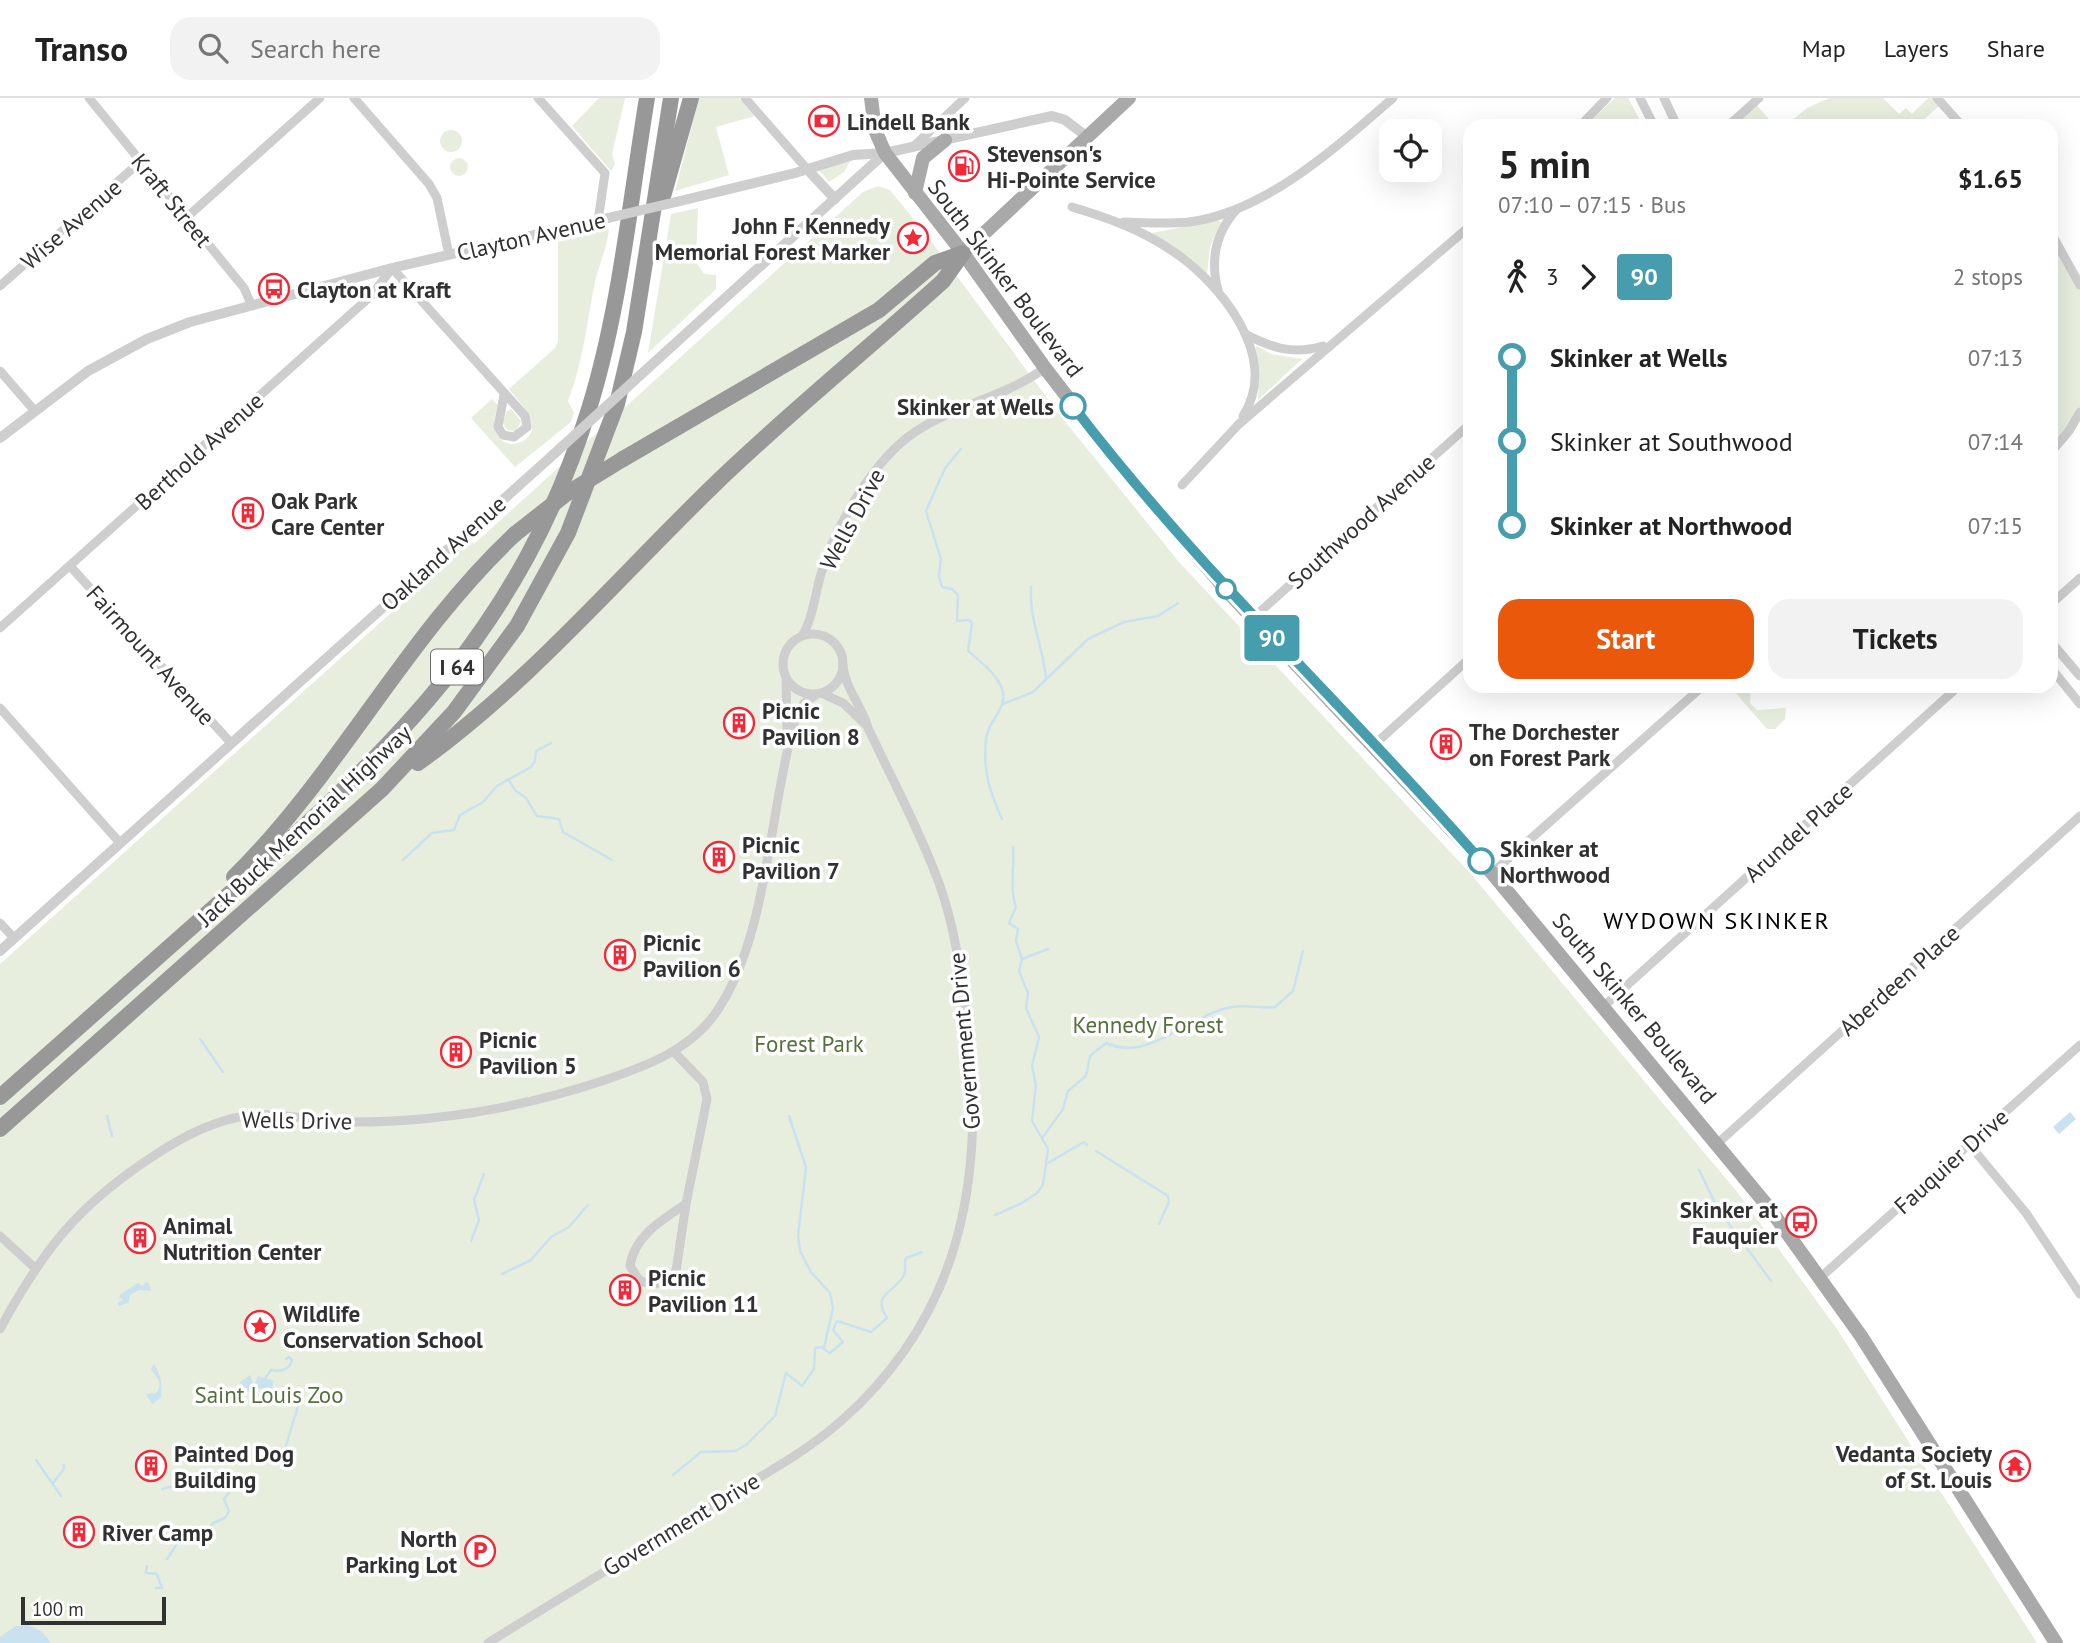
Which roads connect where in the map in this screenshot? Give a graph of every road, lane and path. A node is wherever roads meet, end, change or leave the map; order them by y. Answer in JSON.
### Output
{"nodes":[{"id":1,"x":89,"y":98,"type":"edge"},
{"id":2,"x":320,"y":98,"type":"edge"},
{"id":3,"x":354,"y":98,"type":"edge"},
{"id":4,"x":538,"y":98,"type":"edge"},
{"id":5,"x":648,"y":98,"type":"edge"},
{"id":6,"x":671,"y":98,"type":"edge"},
{"id":7,"x":691,"y":98,"type":"edge"},
{"id":8,"x":745,"y":98,"type":"edge"},
{"id":9,"x":871,"y":98,"type":"edge"},
{"id":10,"x":965,"y":98,"type":"edge"},
{"id":11,"x":1129,"y":98,"type":"edge"},
{"id":12,"x":1393,"y":98,"type":"edge"},
{"id":13,"x":1597,"y":98,"type":"edge"},
{"id":14,"x":1607,"y":98,"type":"edge"},
{"id":15,"x":1640,"y":98,"type":"edge"},
{"id":16,"x":1664,"y":98,"type":"edge"},
{"id":17,"x":1759,"y":98,"type":"edge"},
{"id":18,"x":1937,"y":98,"type":"edge"},
{"id":19,"x":1588,"y":117,"type":"joint"},
{"id":20,"x":1650,"y":119,"type":"edge"},
{"id":21,"x":1674,"y":119,"type":"edge"},
{"id":22,"x":1736,"y":119,"type":"edge"},
{"id":23,"x":1956,"y":119,"type":"edge"},
{"id":24,"x":1086,"y":136,"type":"junction"},
{"id":25,"x":945,"y":140,"type":"junction"},
{"id":26,"x":914,"y":147,"type":"junction"},
{"id":27,"x":884,"y":153,"type":"junction"},
{"id":28,"x":141,"y":161,"type":"junction"},
{"id":29,"x":807,"y":169,"type":"junction"},
{"id":30,"x":915,"y":193,"type":"junction"},
{"id":31,"x":835,"y":199,"type":"junction"},
{"id":32,"x":1072,"y":207,"type":"dead end"},
{"id":33,"x":1237,"y":208,"type":"junction"},
{"id":34,"x":186,"y":218,"type":"junction"},
{"id":35,"x":603,"y":220,"type":"junction"},
{"id":36,"x":1119,"y":221,"type":"junction"},
{"id":37,"x":1463,"y":232,"type":"edge"},
{"id":38,"x":647,"y":245,"type":"junction"},
{"id":39,"x":2058,"y":246,"type":"edge"},
{"id":40,"x":963,"y":253,"type":"junction"},
{"id":41,"x":449,"y":255,"type":"junction"},
{"id":42,"x":392,"y":268,"type":"junction"},
{"id":43,"x":2080,"y":285,"type":"edge"},
{"id":44,"x":0,"y":286,"type":"edge"},
{"id":45,"x":1219,"y":295,"type":"junction"},
{"id":46,"x":251,"y":304,"type":"junction"},
{"id":47,"x":1245,"y":334,"type":"junction"},
{"id":48,"x":1328,"y":345,"type":"junction"},
{"id":49,"x":1045,"y":368,"type":"junction"},
{"id":50,"x":0,"y":371,"type":"edge"},
{"id":51,"x":504,"y":395,"type":"junction"},
{"id":52,"x":34,"y":410,"type":"junction"},
{"id":53,"x":2080,"y":412,"type":"edge"},
{"id":54,"x":1239,"y":424,"type":"junction"},
{"id":55,"x":1463,"y":430,"type":"edge"},
{"id":56,"x":0,"y":438,"type":"edge"},
{"id":57,"x":2058,"y":442,"type":"edge"},
{"id":58,"x":1182,"y":485,"type":"dead end"},
{"id":59,"x":70,"y":566,"type":"junction"},
{"id":60,"x":2080,"y":578,"type":"edge"},
{"id":61,"x":2058,"y":598,"type":"edge"},
{"id":62,"x":1253,"y":618,"type":"junction"},
{"id":63,"x":0,"y":628,"type":"edge"},
{"id":64,"x":802,"y":636,"type":"junction"},
{"id":65,"x":2058,"y":650,"type":"edge"},
{"id":66,"x":1463,"y":664,"type":"edge"},
{"id":67,"x":843,"y":666,"type":"junction"},
{"id":68,"x":785,"y":674,"type":"junction"},
{"id":69,"x":2080,"y":676,"type":"edge"},
{"id":70,"x":2058,"y":677,"type":"edge"},
{"id":71,"x":819,"y":693,"type":"junction"},
{"id":72,"x":1695,"y":693,"type":"edge"},
{"id":73,"x":1951,"y":693,"type":"edge"},
{"id":74,"x":2080,"y":704,"type":"edge"},
{"id":75,"x":0,"y":708,"type":"edge"},
{"id":76,"x":868,"y":728,"type":"junction"},
{"id":77,"x":231,"y":743,"type":"junction"},
{"id":78,"x":1374,"y":746,"type":"junction"},
{"id":79,"x":787,"y":747,"type":"junction"},
{"id":80,"x":382,"y":789,"type":"junction"},
{"id":81,"x":2080,"y":816,"type":"edge"},
{"id":82,"x":120,"y":843,"type":"junction"},
{"id":83,"x":1492,"y":873,"type":"junction"},
{"id":84,"x":0,"y":923,"type":"edge"},
{"id":85,"x":14,"y":938,"type":"junction"},
{"id":86,"x":179,"y":939,"type":"junction"},
{"id":87,"x":0,"y":951,"type":"edge"},
{"id":88,"x":1604,"y":1006,"type":"junction"},
{"id":89,"x":2080,"y":1045,"type":"edge"},
{"id":90,"x":674,"y":1052,"type":"junction"},
{"id":91,"x":0,"y":1097,"type":"edge"},
{"id":92,"x":0,"y":1129,"type":"edge"},
{"id":93,"x":1717,"y":1143,"type":"junction"},
{"id":94,"x":1969,"y":1144,"type":"junction"},
{"id":95,"x":686,"y":1204,"type":"junction"},
{"id":96,"x":0,"y":1236,"type":"edge"},
{"id":97,"x":35,"y":1268,"type":"junction"},
{"id":98,"x":1821,"y":1277,"type":"junction"},
{"id":99,"x":2080,"y":1294,"type":"edge"},
{"id":100,"x":0,"y":1329,"type":"edge"},
{"id":101,"x":488,"y":1643,"type":"edge"},
{"id":102,"x":2056,"y":1643,"type":"edge"}],
"edges":[{"from":1,"to":28,"type":"street","name":"Kraft Street"},
{"from":2,"to":34,"type":"street"},
{"from":3,"to":41,"type":"street"},
{"from":4,"to":35,"type":"street"},
{"from":5,"to":86,"type":"highway","name":"Jack Buck Memorial Highway","number":"I 64"},
{"from":6,"to":38,"type":"highway","name":"Jack Buck Memorial Highway","number":"I 64"},
{"from":7,"to":38,"type":"highway"},
{"from":8,"to":29,"type":"street"},
{"from":9,"to":27,"type":"main road"},
{"from":10,"to":26,"type":"street"},
{"from":11,"to":24,"type":"main road"},
{"from":12,"to":33,"type":"street"},
{"from":13,"to":19,"type":"street"},
{"from":14,"to":19,"type":"street"},
{"from":15,"to":20,"type":"street"},
{"from":16,"to":21,"type":"street"},
{"from":17,"to":22,"type":"street"},
{"from":18,"to":23,"type":"street"},
{"from":24,"to":25,"type":"street","name":"Clayton Avenue"},
{"from":24,"to":40,"type":"main road"},
{"from":25,"to":26,"type":"street","name":"Clayton Avenue"},
{"from":25,"to":30,"type":"main road"},
{"from":26,"to":27,"type":"street","name":"Clayton Avenue"},
{"from":27,"to":29,"type":"street","name":"Clayton Avenue"},
{"from":27,"to":30,"type":"main road","name":"South Skinker Boulevard"},
{"from":27,"to":31,"type":"street","name":"Oakland Avenue"},
{"from":28,"to":34,"type":"street","name":"Kraft Street"},
{"from":28,"to":44,"type":"street","name":"Wise Avenue"},
{"from":29,"to":31,"type":"street"},
{"from":29,"to":35,"type":"street","name":"Clayton Avenue","bridge":true},
{"from":30,"to":40,"type":"main road","name":"South Skinker Boulevard"},
{"from":31,"to":77,"type":"street","name":"Oakland Avenue","bridge":true},
{"from":32,"to":36,"type":"street"},
{"from":33,"to":36,"type":"street"},
{"from":33,"to":45,"type":"street"},
{"from":34,"to":46,"type":"street","name":"Kraft Street"},
{"from":35,"to":41,"type":"street","name":"Clayton Avenue"},
{"from":36,"to":45,"type":"street"},
{"from":37,"to":48,"type":"street"},
{"from":38,"to":80,"type":"highway","name":"Jack Buck Memorial Highway","number":"I 64"},
{"from":39,"to":43,"type":"street"},
{"from":40,"to":49,"type":"main road","name":"South Skinker Boulevard"},
{"from":40,"to":80,"type":"highway"},
{"from":40,"to":86,"type":"highway","bridge":true},
{"from":41,"to":42,"type":"street","name":"Clayton Avenue"},
{"from":42,"to":46,"type":"street","name":"Clayton Avenue"},
{"from":42,"to":51,"type":"street"},
{"from":42,"to":59,"type":"street","name":"Berthold Avenue"},
{"from":45,"to":47,"type":"street"},
{"from":46,"to":52,"type":"street","name":"Clayton Avenue"},
{"from":47,"to":48,"type":"street"},
{"from":47,"to":54,"type":"street"},
{"from":48,"to":54,"type":"street"},
{"from":49,"to":62,"type":"main road","name":"South Skinker Boulevard"},
{"from":49,"to":64,"type":"street","name":"Wells Drive"},
{"from":50,"to":52,"type":"street"},
{"from":51,"to":51,"type":"street"},
{"from":52,"to":56,"type":"street","name":"Clayton Avenue"},
{"from":53,"to":57,"type":"street"},
{"from":54,"to":58,"type":"street"},
{"from":55,"to":62,"type":"street","name":"Southwood Avenue"},
{"from":59,"to":63,"type":"street","name":"Berthold Avenue"},
{"from":59,"to":77,"type":"street","name":"Fairmount Avenue"},
{"from":60,"to":61,"type":"street"},
{"from":62,"to":78,"type":"main road","name":"South Skinker Boulevard"},
{"from":64,"to":67,"type":"street"},
{"from":64,"to":68,"type":"street"},
{"from":65,"to":69,"type":"street"},
{"from":66,"to":78,"type":"street"},
{"from":67,"to":71,"type":"street"},
{"from":67,"to":76,"type":"street","name":"Government Drive"},
{"from":68,"to":71,"type":"street"},
{"from":68,"to":79,"type":"street","name":"Wells Drive"},
{"from":70,"to":74,"type":"street"},
{"from":71,"to":76,"type":"street","name":"Government Drive"},
{"from":71,"to":79,"type":"street","name":"Wells Drive"},
{"from":72,"to":83,"type":"street"},
{"from":73,"to":88,"type":"street","name":"Arundel Place"},
{"from":75,"to":82,"type":"street"},
{"from":76,"to":101,"type":"street","name":"Government Drive"},
{"from":77,"to":82,"type":"street","name":"Oakland Avenue"},
{"from":78,"to":83,"type":"main road","name":"South Skinker Boulevard"},
{"from":79,"to":90,"type":"street","name":"Wells Drive"},
{"from":80,"to":92,"type":"highway","name":"Jack Buck Memorial Highway","number":"I 64"},
{"from":81,"to":93,"type":"street","name":"Aberdeen Place"},
{"from":82,"to":85,"type":"street","name":"Oakland Avenue"},
{"from":83,"to":88,"type":"main road","name":"South Skinker Boulevard"},
{"from":84,"to":85,"type":"street"},
{"from":85,"to":87,"type":"street","name":"Oakland Avenue"},
{"from":86,"to":91,"type":"highway","name":"Jack Buck Memorial Highway","number":"I 64"},
{"from":88,"to":93,"type":"main road","name":"South Skinker Boulevard"},
{"from":89,"to":94,"type":"street","name":"Fauquier Drive"},
{"from":90,"to":95,"type":"street"},
{"from":90,"to":97,"type":"street","name":"Wells Drive"},
{"from":93,"to":98,"type":"main road","name":"South Skinker Boulevard"},
{"from":94,"to":98,"type":"street","name":"Fauquier Drive"},
{"from":94,"to":99,"type":"street"},
{"from":95,"to":95,"type":"street"},
{"from":96,"to":97,"type":"street"},
{"from":97,"to":100,"type":"street","name":"Wells Drive"},
{"from":98,"to":102,"type":"main road","name":"South Skinker Boulevard"}]}
